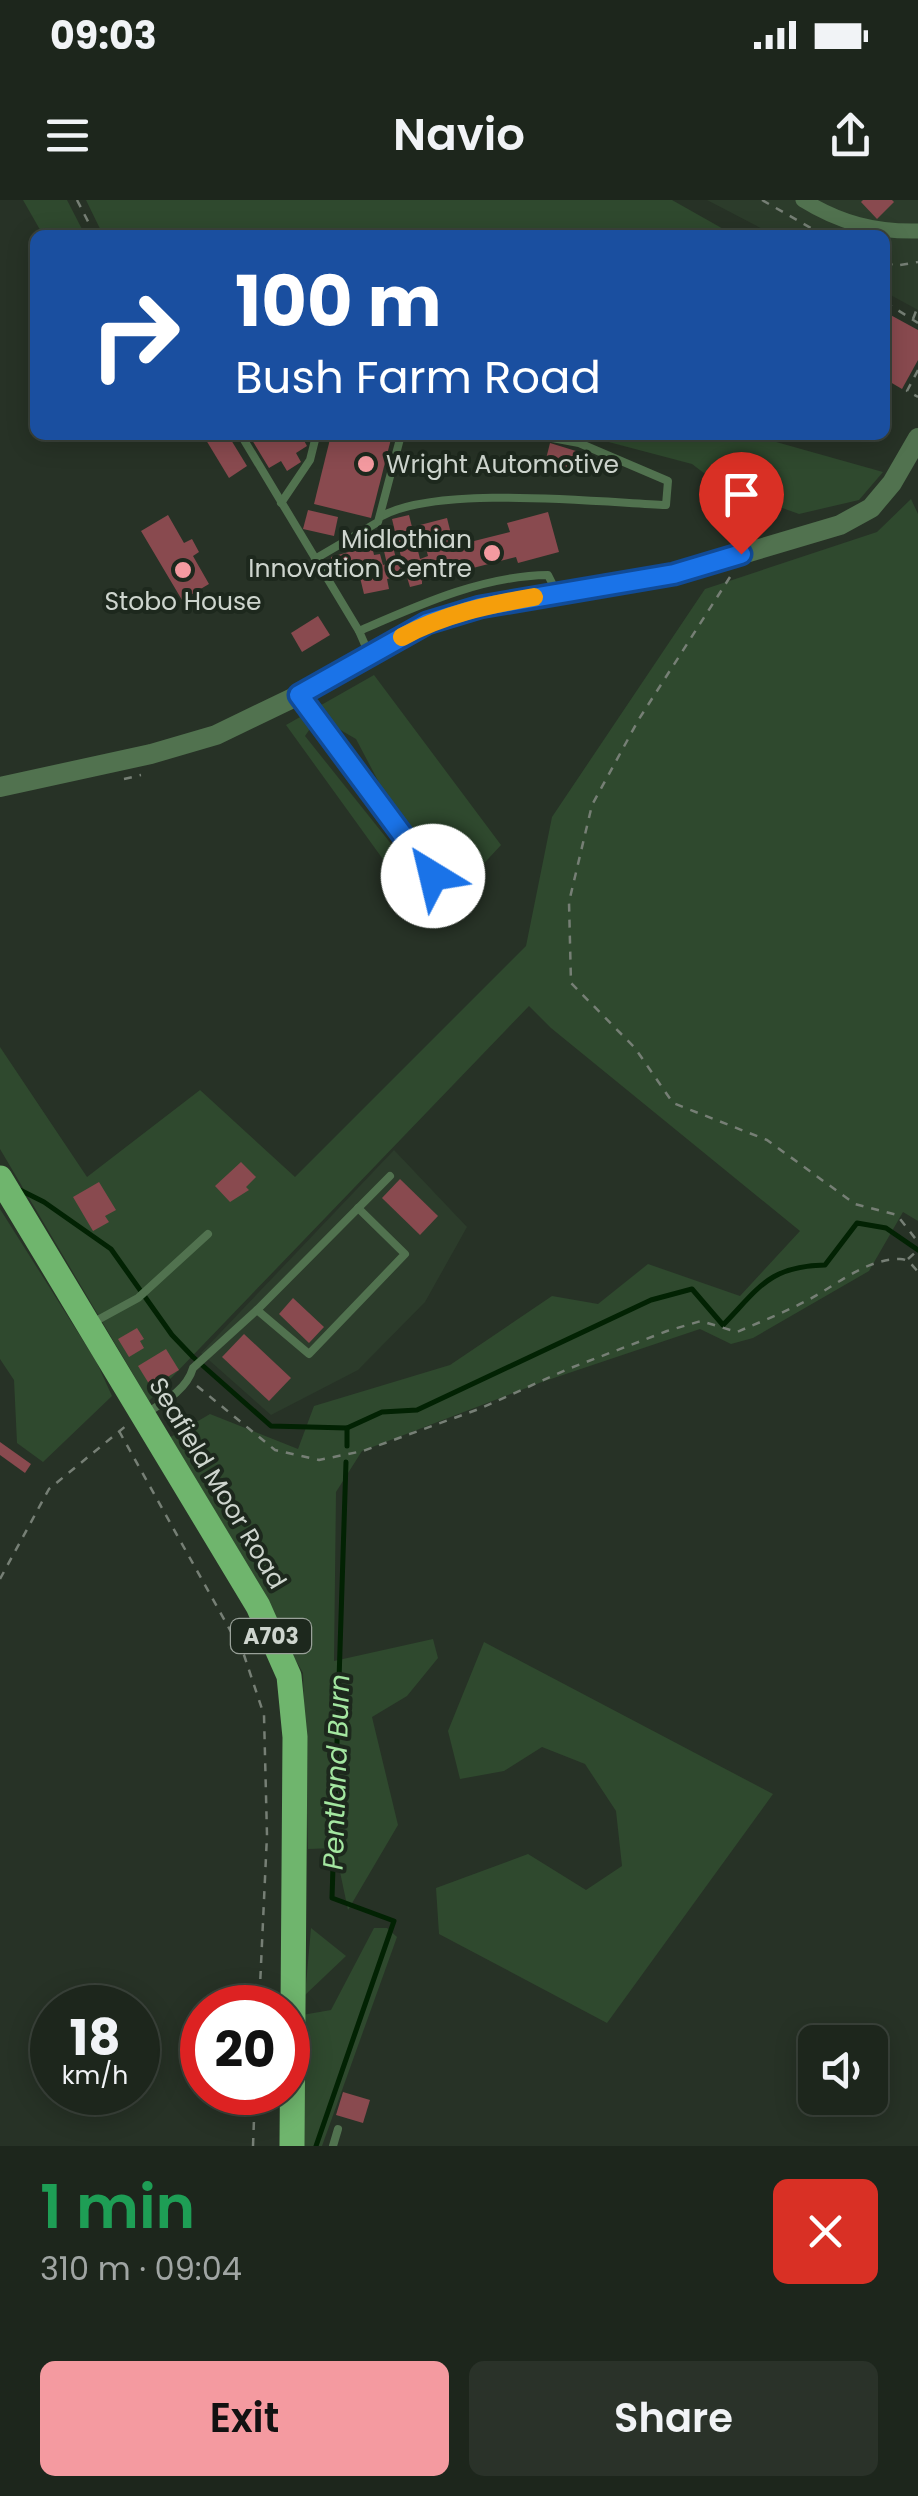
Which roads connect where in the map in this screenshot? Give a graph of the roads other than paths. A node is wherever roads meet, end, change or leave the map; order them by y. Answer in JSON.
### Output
{"nodes":[{"id":1,"x":803,"y":200,"type":"edge"},
{"id":2,"x":857,"y":230,"type":"edge"},
{"id":3,"x":890,"y":232,"type":"edge"},
{"id":4,"x":918,"y":232,"type":"edge"},
{"id":5,"x":918,"y":438,"type":"edge"},
{"id":6,"x":243,"y":440,"type":"edge"},
{"id":7,"x":315,"y":440,"type":"edge"},
{"id":8,"x":400,"y":440,"type":"edge"},
{"id":9,"x":563,"y":440,"type":"edge"},
{"id":10,"x":281,"y":504,"type":"junction"},
{"id":11,"x":382,"y":516,"type":"junction"},
{"id":12,"x":315,"y":559,"type":"junction"},
{"id":13,"x":557,"y":593,"type":"junction"},
{"id":14,"x":359,"y":632,"type":"junction"},
{"id":15,"x":369,"y":654,"type":"junction"},
{"id":16,"x":299,"y":695,"type":"junction"},
{"id":17,"x":0,"y":787,"type":"edge"},
{"id":18,"x":433,"y":876,"type":"dead end"},
{"id":19,"x":390,"y":1176,"type":"dead end"},
{"id":20,"x":4,"y":1186,"type":"edge"},
{"id":21,"x":358,"y":1208,"type":"junction"},
{"id":22,"x":208,"y":1234,"type":"dead end"},
{"id":23,"x":256,"y":1310,"type":"junction"},
{"id":24,"x":90,"y":1324,"type":"junction"},
{"id":25,"x":143,"y":1415,"type":"junction"},
{"id":26,"x":338,"y":2129,"type":"dead end"},
{"id":27,"x":292,"y":2146,"type":"edge"},
{"id":28,"x":334,"y":2146,"type":"edge"}],
"edges":[{"from":1,"to":2,"type":"street"},
{"from":3,"to":4,"type":"street"},
{"from":5,"to":13,"type":"street"},
{"from":6,"to":10,"type":"lane"},
{"from":7,"to":10,"type":"lane"},
{"from":8,"to":11,"type":"lane"},
{"from":9,"to":11,"type":"lane"},
{"from":10,"to":12,"type":"lane"},
{"from":11,"to":12,"type":"lane"},
{"from":12,"to":14,"type":"lane"},
{"from":13,"to":14,"type":"lane"},
{"from":13,"to":15,"type":"street"},
{"from":14,"to":15,"type":"lane"},
{"from":15,"to":16,"type":"street"},
{"from":16,"to":17,"type":"street"},
{"from":16,"to":18,"type":"lane"},
{"from":19,"to":21,"type":"lane"},
{"from":20,"to":24,"type":"main road","name":"Seafield Moor Road","number":"A703"},
{"from":21,"to":23,"type":"lane"},
{"from":21,"to":23,"type":"lane"},
{"from":22,"to":24,"type":"lane"},
{"from":23,"to":25,"type":"lane"},
{"from":24,"to":25,"type":"main road","name":"Seafield Moor Road","number":"A703"},
{"from":25,"to":27,"type":"main road","name":"Seafield Moor Road","number":"A703"},
{"from":26,"to":28,"type":"lane"}]}
